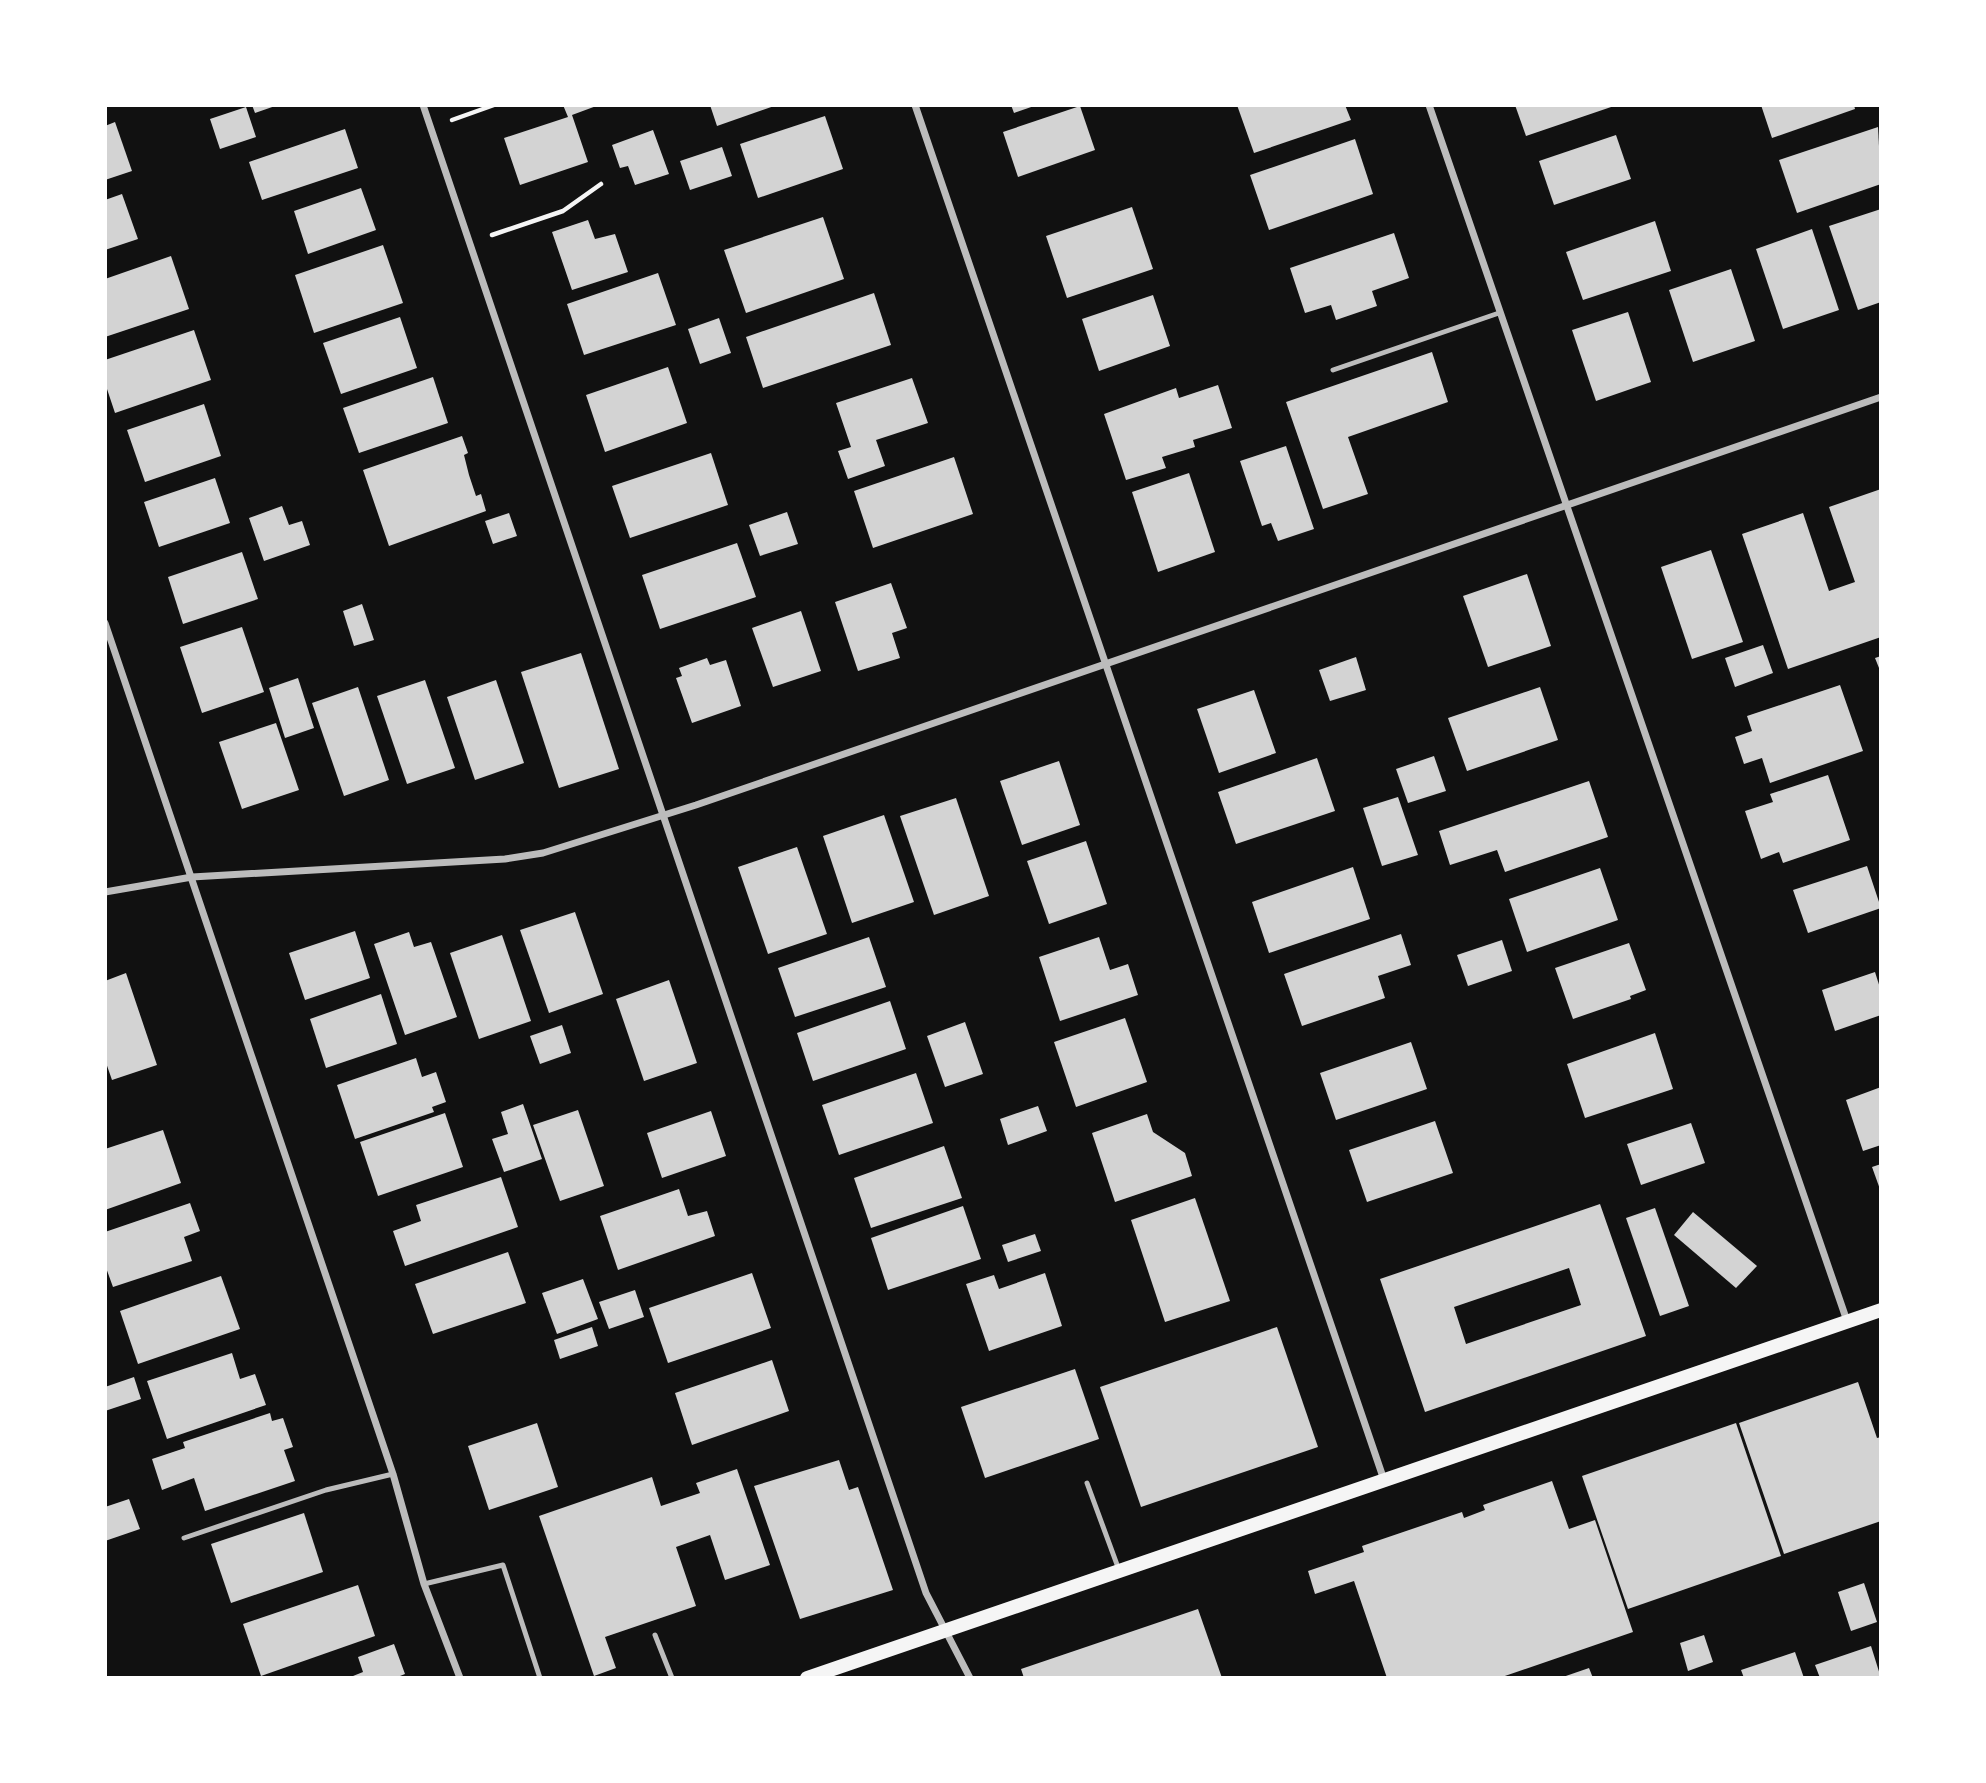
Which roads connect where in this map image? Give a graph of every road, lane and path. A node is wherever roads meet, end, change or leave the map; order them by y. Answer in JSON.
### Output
{"nodes":[{"id":1,"x":423,"y":105,"type":"edge"},
{"id":2,"x":494,"y":105,"type":"edge"},
{"id":3,"x":915,"y":105,"type":"edge"},
{"id":4,"x":1429,"y":105,"type":"edge"},
{"id":5,"x":430,"y":128,"type":"junction"},
{"id":6,"x":601,"y":184,"type":"dead end"},
{"id":7,"x":469,"y":243,"type":"junction"},
{"id":8,"x":1499,"y":313,"type":"junction"},
{"id":9,"x":1333,"y":370,"type":"dead end"},
{"id":10,"x":1881,"y":397,"type":"edge"},
{"id":11,"x":1565,"y":505,"type":"junction"},
{"id":12,"x":105,"y":623,"type":"edge"},
{"id":13,"x":1106,"y":664,"type":"junction"},
{"id":14,"x":663,"y":816,"type":"junction"},
{"id":15,"x":192,"y":877,"type":"junction"},
{"id":16,"x":105,"y":892,"type":"edge"},
{"id":17,"x":1881,"y":1310,"type":"edge"},
{"id":18,"x":1847,"y":1321,"type":"junction"},
{"id":19,"x":393,"y":1474,"type":"junction"},
{"id":20,"x":1384,"y":1480,"type":"junction"},
{"id":21,"x":1087,"y":1483,"type":"dead end"},
{"id":22,"x":184,"y":1538,"type":"dead end"},
{"id":23,"x":1119,"y":1570,"type":"junction"},
{"id":24,"x":424,"y":1584,"type":"junction"},
{"id":25,"x":946,"y":1630,"type":"junction"},
{"id":26,"x":655,"y":1634,"type":"dead end"},
{"id":27,"x":460,"y":1678,"type":"edge"},
{"id":28,"x":540,"y":1678,"type":"edge"},
{"id":29,"x":672,"y":1678,"type":"edge"},
{"id":30,"x":807,"y":1678,"type":"edge"},
{"id":31,"x":970,"y":1678,"type":"edge"}],
"edges":[{"from":1,"to":5,"type":"street"},
{"from":2,"to":5,"type":"path"},
{"from":3,"to":13,"type":"street"},
{"from":4,"to":8,"type":"street"},
{"from":5,"to":7,"type":"street"},
{"from":6,"to":7,"type":"path"},
{"from":7,"to":14,"type":"street"},
{"from":8,"to":9,"type":"lane"},
{"from":8,"to":11,"type":"street"},
{"from":10,"to":11,"type":"street"},
{"from":11,"to":13,"type":"street"},
{"from":11,"to":18,"type":"street"},
{"from":12,"to":15,"type":"street"},
{"from":13,"to":14,"type":"street"},
{"from":13,"to":20,"type":"street"},
{"from":14,"to":15,"type":"street"},
{"from":14,"to":25,"type":"street"},
{"from":15,"to":16,"type":"street"},
{"from":15,"to":19,"type":"street"},
{"from":17,"to":18,"type":"main road"},
{"from":18,"to":20,"type":"main road"},
{"from":19,"to":22,"type":"lane"},
{"from":19,"to":24,"type":"street"},
{"from":20,"to":23,"type":"main road"},
{"from":21,"to":23,"type":"lane"},
{"from":23,"to":25,"type":"main road"},
{"from":24,"to":27,"type":"street"},
{"from":24,"to":28,"type":"lane"},
{"from":25,"to":30,"type":"main road"},
{"from":25,"to":31,"type":"street"},
{"from":26,"to":29,"type":"lane"}]}
